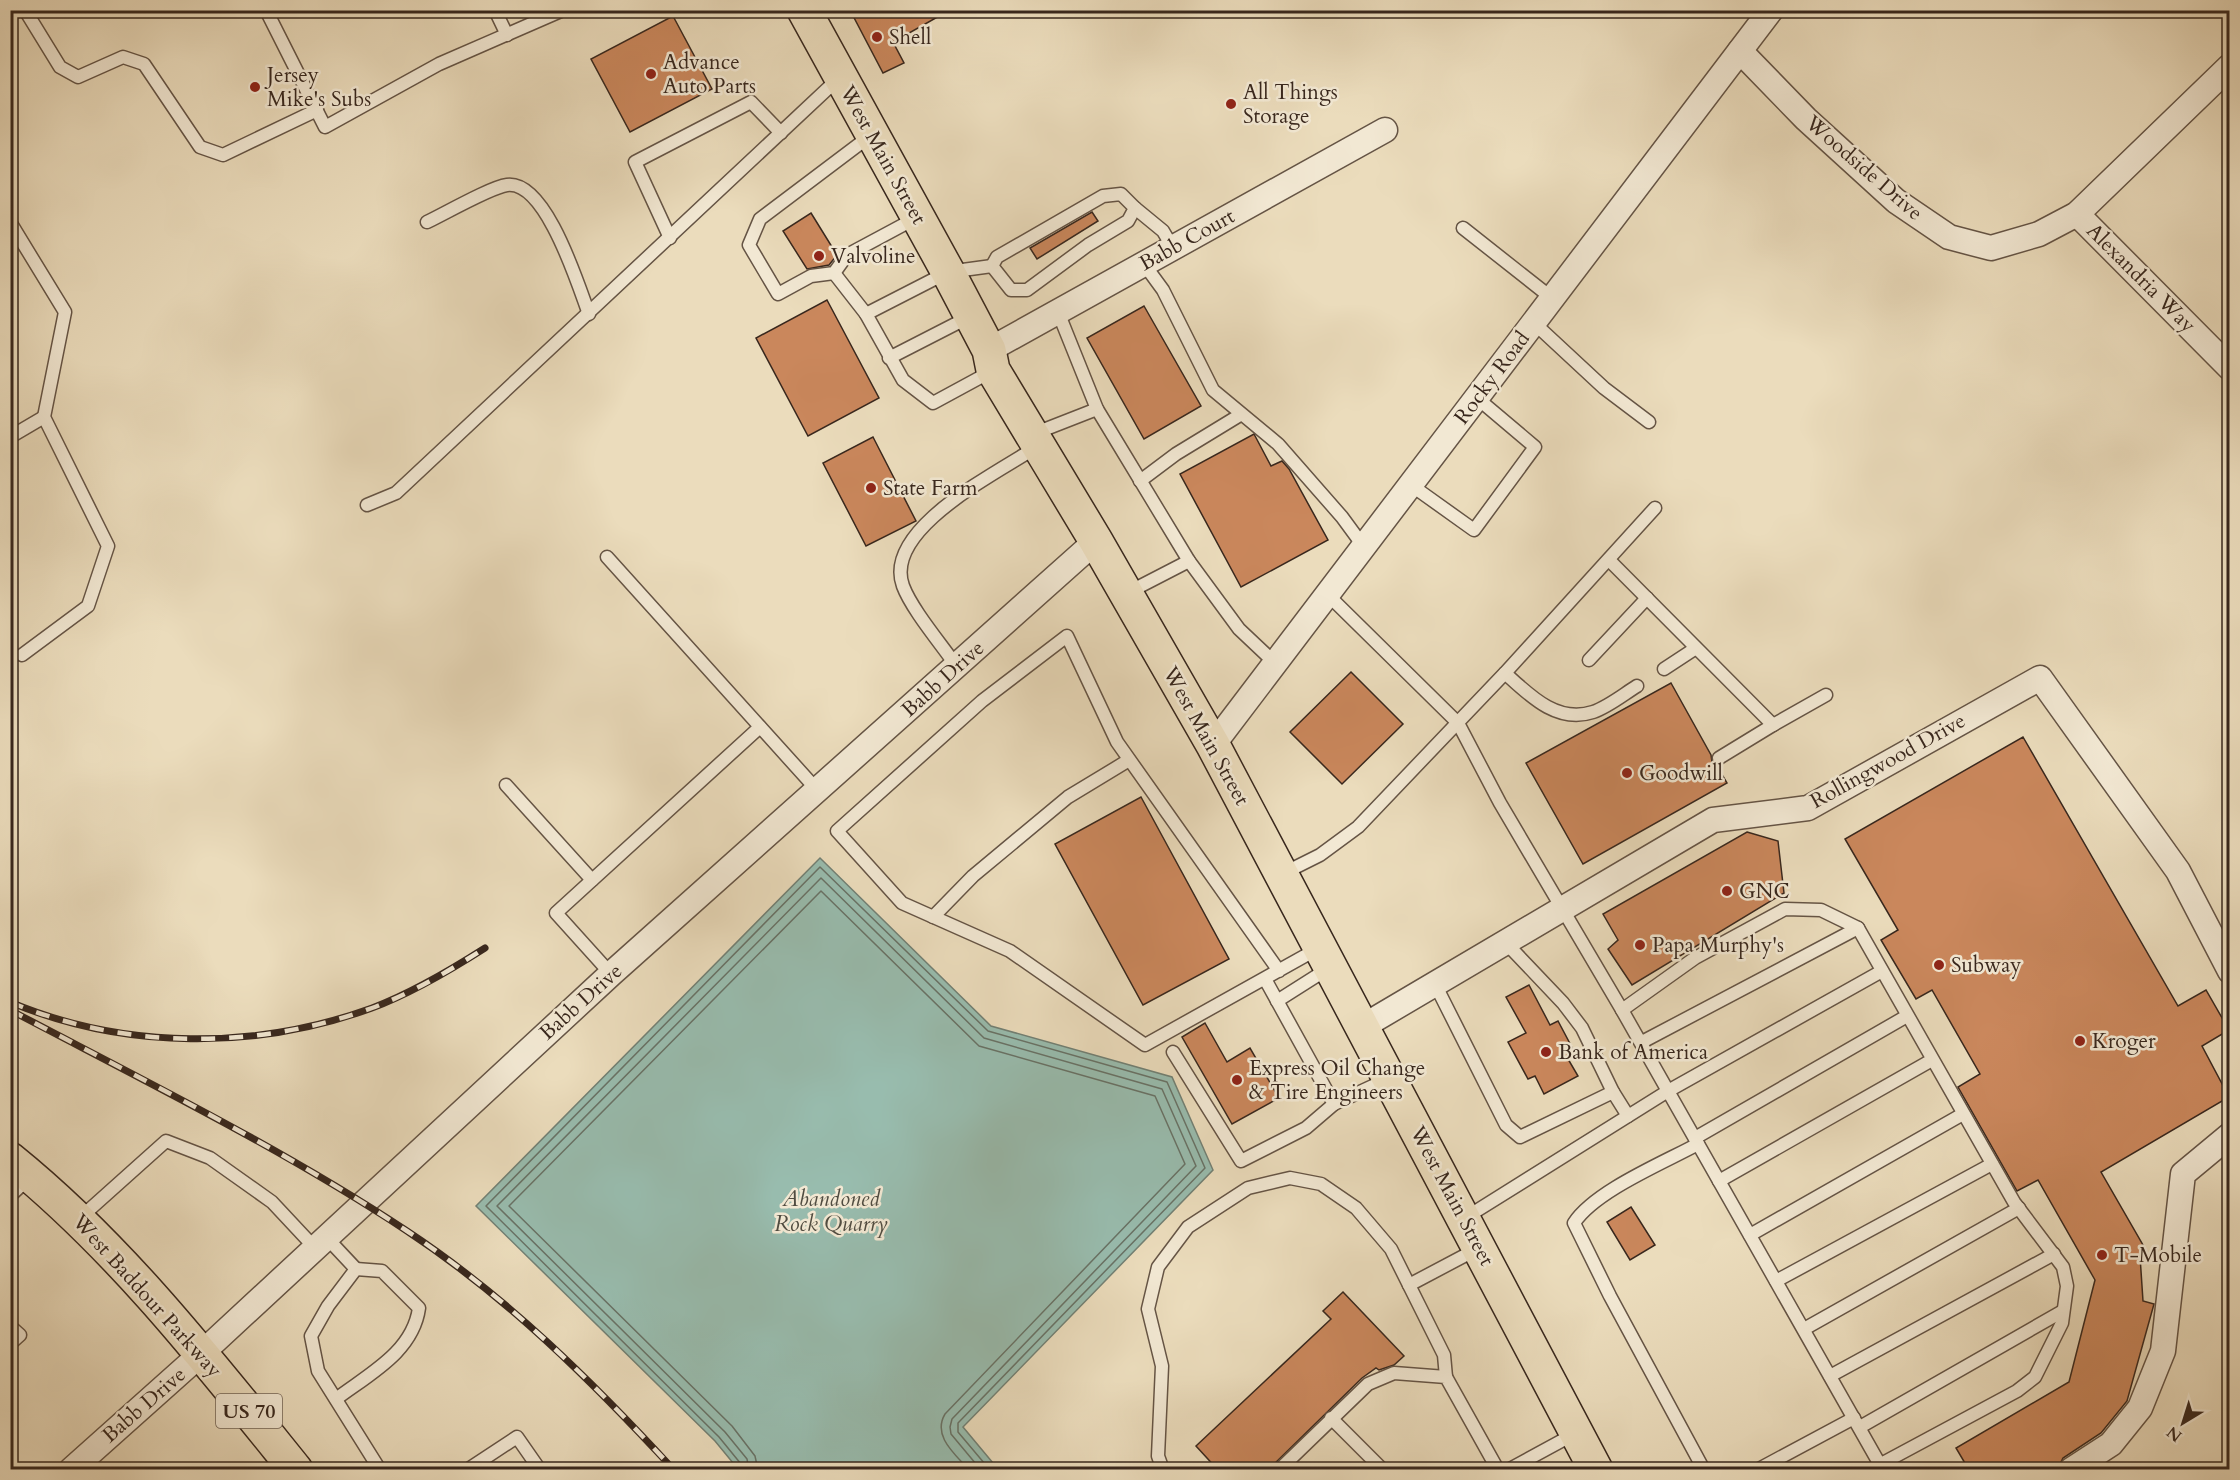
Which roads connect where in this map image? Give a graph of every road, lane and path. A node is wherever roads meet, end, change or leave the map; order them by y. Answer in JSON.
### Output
{"nodes":[{"id":1,"x":25,"y":10,"type":"edge"},
{"id":2,"x":266,"y":10,"type":"edge"},
{"id":3,"x":495,"y":10,"type":"edge"},
{"id":4,"x":563,"y":10,"type":"edge"},
{"id":5,"x":804,"y":10,"type":"edge"},
{"id":6,"x":1771,"y":10,"type":"edge"},
{"id":7,"x":507,"y":34,"type":"junction"},
{"id":8,"x":1740,"y":51,"type":"junction"},
{"id":9,"x":2229,"y":66,"type":"edge"},
{"id":10,"x":840,"y":77,"type":"junction"},
{"id":11,"x":317,"y":110,"type":"junction"},
{"id":12,"x":1385,"y":130,"type":"dead end"},
{"id":13,"x":781,"y":133,"type":"junction"},
{"id":14,"x":871,"y":135,"type":"junction"},
{"id":15,"x":1136,"y":208,"type":"junction"},
{"id":16,"x":2077,"y":214,"type":"junction"},
{"id":17,"x":918,"y":217,"type":"junction"},
{"id":18,"x":10,"y":222,"type":"edge"},
{"id":19,"x":427,"y":222,"type":"dead end"},
{"id":20,"x":1463,"y":228,"type":"dead end"},
{"id":21,"x":670,"y":238,"type":"junction"},
{"id":22,"x":1173,"y":248,"type":"junction"},
{"id":23,"x":1144,"y":264,"type":"junction"},
{"id":24,"x":992,"y":266,"type":"junction"},
{"id":25,"x":948,"y":272,"type":"junction"},
{"id":26,"x":834,"y":273,"type":"junction"},
{"id":27,"x":1553,"y":299,"type":"junction"},
{"id":28,"x":1058,"y":312,"type":"junction"},
{"id":29,"x":589,"y":314,"type":"junction"},
{"id":30,"x":866,"y":314,"type":"junction"},
{"id":31,"x":969,"y":317,"type":"junction"},
{"id":32,"x":1534,"y":323,"type":"junction"},
{"id":33,"x":890,"y":358,"type":"junction"},
{"id":34,"x":991,"y":360,"type":"junction"},
{"id":35,"x":2229,"y":368,"type":"edge"},
{"id":36,"x":1477,"y":399,"type":"junction"},
{"id":37,"x":1097,"y":409,"type":"junction"},
{"id":38,"x":1240,"y":415,"type":"junction"},
{"id":39,"x":44,"y":417,"type":"junction"},
{"id":40,"x":1649,"y":422,"type":"dead end"},
{"id":41,"x":10,"y":437,"type":"edge"},
{"id":42,"x":1035,"y":440,"type":"junction"},
{"id":43,"x":1140,"y":481,"type":"junction"},
{"id":44,"x":1410,"y":485,"type":"junction"},
{"id":45,"x":367,"y":505,"type":"dead end"},
{"id":46,"x":1655,"y":508,"type":"dead end"},
{"id":47,"x":1096,"y":542,"type":"junction"},
{"id":48,"x":1364,"y":547,"type":"junction"},
{"id":49,"x":607,"y":557,"type":"dead end"},
{"id":50,"x":1609,"y":560,"type":"junction"},
{"id":51,"x":1189,"y":561,"type":"junction"},
{"id":52,"x":1126,"y":593,"type":"junction"},
{"id":53,"x":1327,"y":594,"type":"junction"},
{"id":54,"x":1647,"y":598,"type":"junction"},
{"id":55,"x":1696,"y":648,"type":"junction"},
{"id":56,"x":22,"y":655,"type":"dead end"},
{"id":57,"x":1589,"y":660,"type":"dead end"},
{"id":58,"x":1275,"y":663,"type":"junction"},
{"id":59,"x":957,"y":667,"type":"junction"},
{"id":60,"x":1664,"y":669,"type":"dead end"},
{"id":61,"x":1505,"y":673,"type":"junction"},
{"id":62,"x":1637,"y":686,"type":"dead end"},
{"id":63,"x":1826,"y":694,"type":"dead end"},
{"id":64,"x":1458,"y":723,"type":"junction"},
{"id":65,"x":1773,"y":725,"type":"junction"},
{"id":66,"x":760,"y":727,"type":"junction"},
{"id":67,"x":1213,"y":745,"type":"junction"},
{"id":68,"x":1719,"y":758,"type":"dead end"},
{"id":69,"x":1130,"y":760,"type":"junction"},
{"id":70,"x":506,"y":785,"type":"dead end"},
{"id":71,"x":818,"y":791,"type":"junction"},
{"id":72,"x":1281,"y":874,"type":"junction"},
{"id":73,"x":592,"y":880,"type":"junction"},
{"id":74,"x":1563,"y":909,"type":"junction"},
{"id":75,"x":933,"y":917,"type":"junction"},
{"id":76,"x":1858,"y":928,"type":"junction"},
{"id":77,"x":1507,"y":944,"type":"junction"},
{"id":78,"x":1326,"y":957,"type":"junction"},
{"id":79,"x":1279,"y":971,"type":"junction"},
{"id":80,"x":1882,"y":971,"type":"junction"},
{"id":81,"x":2229,"y":971,"type":"edge"},
{"id":82,"x":611,"y":974,"type":"junction"},
{"id":83,"x":1265,"y":979,"type":"junction"},
{"id":84,"x":1435,"y":984,"type":"junction"},
{"id":85,"x":1278,"y":1001,"type":"junction"},
{"id":86,"x":1622,"y":1010,"type":"junction"},
{"id":87,"x":1907,"y":1016,"type":"junction"},
{"id":88,"x":1362,"y":1027,"type":"junction"},
{"id":89,"x":1642,"y":1041,"type":"junction"},
{"id":90,"x":1173,"y":1052,"type":"dead end"},
{"id":91,"x":1932,"y":1060,"type":"junction"},
{"id":92,"x":1389,"y":1078,"type":"junction"},
{"id":93,"x":1668,"y":1091,"type":"junction"},
{"id":94,"x":1613,"y":1092,"type":"junction"},
{"id":95,"x":1334,"y":1104,"type":"junction"},
{"id":96,"x":1963,"y":1114,"type":"junction"},
{"id":97,"x":1628,"y":1116,"type":"junction"},
{"id":98,"x":2229,"y":1135,"type":"edge"},
{"id":99,"x":1696,"y":1141,"type":"junction"},
{"id":100,"x":1992,"y":1164,"type":"junction"},
{"id":101,"x":17,"y":1177,"type":"edge"},
{"id":102,"x":1719,"y":1181,"type":"junction"},
{"id":103,"x":2019,"y":1208,"type":"junction"},
{"id":104,"x":1464,"y":1219,"type":"junction"},
{"id":105,"x":79,"y":1220,"type":"junction"},
{"id":106,"x":1750,"y":1235,"type":"junction"},
{"id":107,"x":320,"y":1242,"type":"junction"},
{"id":108,"x":1480,"y":1248,"type":"junction"},
{"id":109,"x":2054,"y":1254,"type":"junction"},
{"id":110,"x":356,"y":1269,"type":"junction"},
{"id":111,"x":1776,"y":1281,"type":"junction"},
{"id":112,"x":1408,"y":1285,"type":"junction"},
{"id":113,"x":2064,"y":1311,"type":"junction"},
{"id":114,"x":10,"y":1326,"type":"edge"},
{"id":115,"x":1804,"y":1329,"type":"junction"},
{"id":116,"x":10,"y":1344,"type":"edge"},
{"id":117,"x":202,"y":1353,"type":"junction"},
{"id":118,"x":1830,"y":1376,"type":"junction"},
{"id":119,"x":1446,"y":1377,"type":"junction"},
{"id":120,"x":336,"y":1399,"type":"junction"},
{"id":121,"x":1331,"y":1419,"type":"junction"},
{"id":122,"x":1857,"y":1422,"type":"junction"},
{"id":123,"x":1577,"y":1432,"type":"junction"},
{"id":124,"x":1882,"y":1467,"type":"edge"},
{"id":125,"x":70,"y":1470,"type":"edge"},
{"id":126,"x":296,"y":1470,"type":"edge"},
{"id":127,"x":380,"y":1470,"type":"edge"},
{"id":128,"x":467,"y":1470,"type":"edge"},
{"id":129,"x":540,"y":1470,"type":"edge"},
{"id":130,"x":1163,"y":1470,"type":"edge"},
{"id":131,"x":1280,"y":1470,"type":"edge"},
{"id":132,"x":1383,"y":1470,"type":"edge"},
{"id":133,"x":1498,"y":1470,"type":"edge"},
{"id":134,"x":1508,"y":1470,"type":"edge"},
{"id":135,"x":1596,"y":1470,"type":"edge"},
{"id":136,"x":1704,"y":1470,"type":"edge"},
{"id":137,"x":1757,"y":1470,"type":"edge"},
{"id":138,"x":2072,"y":1470,"type":"edge"}],
"edges":[{"from":1,"to":11,"type":"lane"},
{"from":2,"to":11,"type":"lane"},
{"from":3,"to":7,"type":"lane"},
{"from":4,"to":7,"type":"lane"},
{"from":5,"to":10,"type":"main road","name":"West Main Street"},
{"from":6,"to":8,"type":"street","name":"Rocky Road"},
{"from":7,"to":11,"type":"lane"},
{"from":8,"to":16,"type":"street","name":"Woodside Drive"},
{"from":8,"to":27,"type":"street","name":"Rocky Road"},
{"from":9,"to":16,"type":"street","name":"Woodside Drive"},
{"from":10,"to":13,"type":"lane"},
{"from":10,"to":14,"type":"main road","name":"West Main Street"},
{"from":12,"to":22,"type":"street","name":"Babb Court"},
{"from":13,"to":21,"type":"lane"},
{"from":13,"to":21,"type":"lane"},
{"from":14,"to":17,"type":"main road","name":"West Main Street"},
{"from":14,"to":26,"type":"lane"},
{"from":15,"to":22,"type":"lane"},
{"from":15,"to":24,"type":"lane"},
{"from":15,"to":24,"type":"lane"},
{"from":16,"to":35,"type":"street","name":"Alexandria Way"},
{"from":17,"to":25,"type":"main road","name":"West Main Street"},
{"from":17,"to":26,"type":"lane"},
{"from":18,"to":39,"type":"lane"},
{"from":19,"to":29,"type":"lane"},
{"from":20,"to":27,"type":"lane"},
{"from":21,"to":29,"type":"lane"},
{"from":22,"to":23,"type":"street","name":"Babb Court"},
{"from":23,"to":28,"type":"street","name":"Babb Court"},
{"from":23,"to":38,"type":"lane"},
{"from":24,"to":25,"type":"lane"},
{"from":25,"to":30,"type":"lane"},
{"from":25,"to":31,"type":"main road","name":"West Main Street"},
{"from":26,"to":30,"type":"lane"},
{"from":27,"to":32,"type":"street","name":"Rocky Road"},
{"from":28,"to":34,"type":"street","name":"Babb Court"},
{"from":28,"to":37,"type":"lane"},
{"from":29,"to":45,"type":"lane"},
{"from":30,"to":33,"type":"lane"},
{"from":31,"to":33,"type":"lane"},
{"from":31,"to":34,"type":"main road","name":"West Main Street"},
{"from":32,"to":36,"type":"street","name":"Rocky Road"},
{"from":32,"to":40,"type":"lane"},
{"from":33,"to":34,"type":"lane"},
{"from":34,"to":42,"type":"main road","name":"West Main Street"},
{"from":36,"to":44,"type":"street","name":"Rocky Road"},
{"from":36,"to":44,"type":"lane"},
{"from":37,"to":42,"type":"lane"},
{"from":37,"to":43,"type":"lane"},
{"from":38,"to":43,"type":"lane"},
{"from":38,"to":48,"type":"lane"},
{"from":39,"to":41,"type":"lane"},
{"from":39,"to":56,"type":"lane"},
{"from":42,"to":47,"type":"main road","name":"West Main Street"},
{"from":42,"to":59,"type":"lane"},
{"from":43,"to":51,"type":"lane"},
{"from":44,"to":48,"type":"street","name":"Rocky Road"},
{"from":46,"to":50,"type":"lane"},
{"from":47,"to":52,"type":"main road","name":"West Main Street"},
{"from":47,"to":59,"type":"street","name":"Babb Drive"},
{"from":48,"to":53,"type":"street","name":"Rocky Road"},
{"from":49,"to":66,"type":"lane"},
{"from":50,"to":54,"type":"lane"},
{"from":50,"to":61,"type":"lane"},
{"from":51,"to":52,"type":"lane"},
{"from":51,"to":58,"type":"lane"},
{"from":52,"to":67,"type":"main road","name":"West Main Street"},
{"from":53,"to":58,"type":"street","name":"Rocky Road"},
{"from":53,"to":64,"type":"lane"},
{"from":54,"to":55,"type":"lane"},
{"from":54,"to":57,"type":"lane"},
{"from":55,"to":60,"type":"lane"},
{"from":55,"to":65,"type":"lane"},
{"from":58,"to":67,"type":"street","name":"Rocky Road"},
{"from":59,"to":71,"type":"street","name":"Babb Drive"},
{"from":61,"to":62,"type":"lane"},
{"from":61,"to":64,"type":"lane"},
{"from":63,"to":65,"type":"lane"},
{"from":64,"to":72,"type":"lane"},
{"from":64,"to":74,"type":"lane"},
{"from":65,"to":68,"type":"lane"},
{"from":66,"to":71,"type":"lane"},
{"from":66,"to":73,"type":"lane"},
{"from":67,"to":72,"type":"main road","name":"West Main Street"},
{"from":69,"to":75,"type":"lane"},
{"from":69,"to":75,"type":"lane"},
{"from":69,"to":79,"type":"lane"},
{"from":70,"to":73,"type":"lane"},
{"from":71,"to":82,"type":"street","name":"Babb Drive"},
{"from":72,"to":78,"type":"main road","name":"West Main Street"},
{"from":73,"to":82,"type":"lane"},
{"from":74,"to":77,"type":"street","name":"Rollingwood Drive"},
{"from":74,"to":81,"type":"street","name":"Rollingwood Drive"},
{"from":74,"to":86,"type":"lane"},
{"from":75,"to":83,"type":"lane"},
{"from":76,"to":80,"type":"lane"},
{"from":76,"to":86,"type":"lane"},
{"from":76,"to":89,"type":"lane"},
{"from":77,"to":84,"type":"street","name":"Rollingwood Drive"},
{"from":77,"to":94,"type":"lane"},
{"from":78,"to":79,"type":"lane"},
{"from":78,"to":85,"type":"lane"},
{"from":78,"to":88,"type":"main road","name":"West Main Street"},
{"from":79,"to":83,"type":"lane"},
{"from":80,"to":87,"type":"lane"},
{"from":80,"to":93,"type":"lane"},
{"from":82,"to":107,"type":"street","name":"Babb Drive"},
{"from":83,"to":85,"type":"lane"},
{"from":84,"to":88,"type":"street","name":"Rollingwood Drive"},
{"from":84,"to":94,"type":"lane"},
{"from":85,"to":95,"type":"lane"},
{"from":86,"to":89,"type":"lane"},
{"from":87,"to":91,"type":"lane"},
{"from":87,"to":99,"type":"lane"},
{"from":88,"to":92,"type":"main road","name":"West Main Street"},
{"from":89,"to":93,"type":"lane"},
{"from":90,"to":95,"type":"lane"},
{"from":91,"to":96,"type":"lane"},
{"from":91,"to":102,"type":"lane"},
{"from":92,"to":95,"type":"lane"},
{"from":92,"to":104,"type":"main road","name":"West Main Street"},
{"from":93,"to":97,"type":"lane"},
{"from":93,"to":99,"type":"lane"},
{"from":94,"to":97,"type":"lane"},
{"from":96,"to":100,"type":"lane"},
{"from":96,"to":106,"type":"lane"},
{"from":97,"to":104,"type":"lane"},
{"from":98,"to":138,"type":"street"},
{"from":99,"to":102,"type":"lane"},
{"from":99,"to":136,"type":"lane"},
{"from":100,"to":103,"type":"lane"},
{"from":100,"to":111,"type":"lane"},
{"from":101,"to":105,"type":"main road","name":"West Baddour Parkway","number":"US 70"},
{"from":102,"to":106,"type":"lane"},
{"from":103,"to":109,"type":"lane"},
{"from":103,"to":115,"type":"lane"},
{"from":104,"to":108,"type":"main road","name":"West Main Street"},
{"from":105,"to":107,"type":"lane"},
{"from":105,"to":117,"type":"main road","name":"West Baddour Parkway","number":"US 70"},
{"from":106,"to":111,"type":"lane"},
{"from":107,"to":110,"type":"lane"},
{"from":107,"to":117,"type":"street","name":"Babb Drive"},
{"from":108,"to":112,"type":"lane"},
{"from":108,"to":123,"type":"main road","name":"West Main Street"},
{"from":109,"to":113,"type":"lane"},
{"from":109,"to":118,"type":"lane"},
{"from":110,"to":120,"type":"lane"},
{"from":110,"to":120,"type":"lane"},
{"from":111,"to":115,"type":"lane"},
{"from":112,"to":119,"type":"lane"},
{"from":112,"to":130,"type":"lane"},
{"from":113,"to":122,"type":"lane"},
{"from":113,"to":124,"type":"lane"},
{"from":114,"to":116,"type":"lane"},
{"from":115,"to":118,"type":"lane"},
{"from":117,"to":125,"type":"street","name":"Babb Drive"},
{"from":117,"to":126,"type":"main road","name":"West Baddour Parkway","number":"US 70"},
{"from":118,"to":122,"type":"lane"},
{"from":119,"to":121,"type":"lane"},
{"from":119,"to":133,"type":"lane"},
{"from":120,"to":127,"type":"lane"},
{"from":121,"to":131,"type":"lane"},
{"from":121,"to":132,"type":"lane"},
{"from":122,"to":124,"type":"lane"},
{"from":122,"to":137,"type":"lane"},
{"from":123,"to":134,"type":"lane"},
{"from":123,"to":135,"type":"main road","name":"West Main Street"},
{"from":128,"to":129,"type":"lane"}]}
